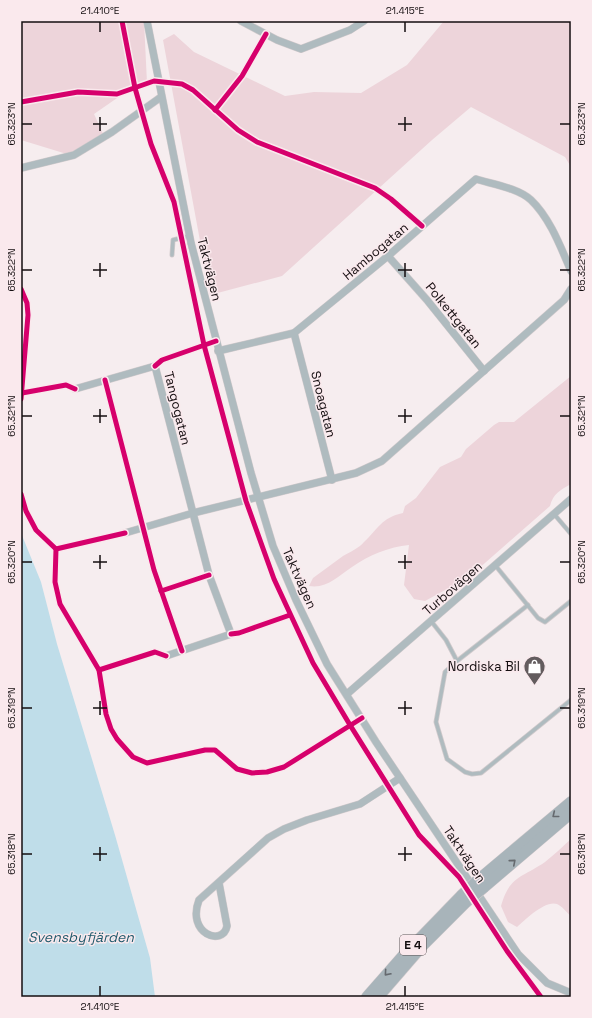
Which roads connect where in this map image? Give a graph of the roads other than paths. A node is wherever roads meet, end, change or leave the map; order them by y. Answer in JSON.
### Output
{"nodes":[{"id":1,"x":146,"y":21,"type":"edge"},
{"id":2,"x":241,"y":21,"type":"edge"},
{"id":3,"x":364,"y":21,"type":"edge"},
{"id":4,"x":161,"y":97,"type":"junction"},
{"id":5,"x":21,"y":168,"type":"edge"},
{"id":6,"x":189,"y":236,"type":"junction"},
{"id":7,"x":172,"y":256,"type":"dead end"},
{"id":8,"x":388,"y":256,"type":"junction"},
{"id":9,"x":571,"y":271,"type":"edge"},
{"id":10,"x":571,"y":289,"type":"edge"},
{"id":11,"x":294,"y":333,"type":"junction"},
{"id":12,"x":218,"y":351,"type":"junction"},
{"id":13,"x":484,"y":371,"type":"junction"},
{"id":14,"x":75,"y":389,"type":"dead end"},
{"id":15,"x":332,"y":480,"type":"junction"},
{"id":16,"x":259,"y":498,"type":"junction"},
{"id":17,"x":571,"y":499,"type":"edge"},
{"id":18,"x":193,"y":513,"type":"junction"},
{"id":19,"x":554,"y":514,"type":"junction"},
{"id":20,"x":125,"y":533,"type":"dead end"},
{"id":21,"x":571,"y":534,"type":"edge"},
{"id":22,"x":496,"y":565,"type":"junction"},
{"id":23,"x":571,"y":601,"type":"edge"},
{"id":24,"x":528,"y":605,"type":"junction"},
{"id":25,"x":431,"y":622,"type":"junction"},
{"id":26,"x":166,"y":656,"type":"dead end"},
{"id":27,"x":457,"y":661,"type":"junction"},
{"id":28,"x":347,"y":694,"type":"junction"},
{"id":29,"x":571,"y":700,"type":"edge"},
{"id":30,"x":400,"y":778,"type":"junction"},
{"id":31,"x":571,"y":802,"type":"edge"},
{"id":32,"x":571,"y":813,"type":"edge"},
{"id":33,"x":219,"y":883,"type":"junction"},
{"id":34,"x":480,"y":884,"type":"junction"},
{"id":35,"x":464,"y":898,"type":"junction"},
{"id":36,"x":570,"y":994,"type":"edge"},
{"id":37,"x":367,"y":997,"type":"edge"},
{"id":38,"x":378,"y":997,"type":"edge"}],
"edges":[{"from":1,"to":4,"type":"street","name":"Taktvägen"},
{"from":2,"to":3,"type":"street"},
{"from":4,"to":5,"type":"street"},
{"from":4,"to":6,"type":"street","name":"Taktvägen"},
{"from":6,"to":7,"type":"lane"},
{"from":6,"to":12,"type":"street","name":"Taktvägen"},
{"from":8,"to":9,"type":"street","name":"Hambogatan"},
{"from":8,"to":11,"type":"street","name":"Hambogatan"},
{"from":8,"to":13,"type":"street","name":"Polkettgatan"},
{"from":10,"to":13,"type":"street"},
{"from":11,"to":12,"type":"street","name":"Hambogatan"},
{"from":11,"to":15,"type":"street","name":"Snoagatan"},
{"from":12,"to":16,"type":"street","name":"Taktvägen"},
{"from":13,"to":15,"type":"street"},
{"from":14,"to":18,"type":"street","name":"Tangogatan"},
{"from":15,"to":16,"type":"street"},
{"from":16,"to":18,"type":"street"},
{"from":16,"to":28,"type":"street","name":"Taktvägen"},
{"from":17,"to":19,"type":"street","name":"Turbovägen"},
{"from":18,"to":20,"type":"street"},
{"from":18,"to":26,"type":"street","name":"Tangogatan"},
{"from":19,"to":21,"type":"lane"},
{"from":19,"to":22,"type":"street","name":"Turbovägen"},
{"from":22,"to":24,"type":"lane"},
{"from":22,"to":25,"type":"street","name":"Turbovägen"},
{"from":23,"to":24,"type":"lane"},
{"from":24,"to":27,"type":"lane"},
{"from":25,"to":27,"type":"lane"},
{"from":25,"to":28,"type":"street","name":"Turbovägen"},
{"from":27,"to":29,"type":"lane"},
{"from":28,"to":30,"type":"street","name":"Taktvägen"},
{"from":30,"to":33,"type":"street"},
{"from":30,"to":36,"type":"street","name":"Taktvägen"},
{"from":31,"to":34,"type":"highway","number":"E 4","one_way":true},
{"from":34,"to":32,"type":"highway","number":"E 4","one_way":true},
{"from":33,"to":33,"type":"street"},
{"from":34,"to":35,"type":"highway","number":"E 4","bridge":true},
{"from":35,"to":37,"type":"highway","number":"E 4","one_way":true},
{"from":35,"to":38,"type":"highway","number":"E 4"}]}
